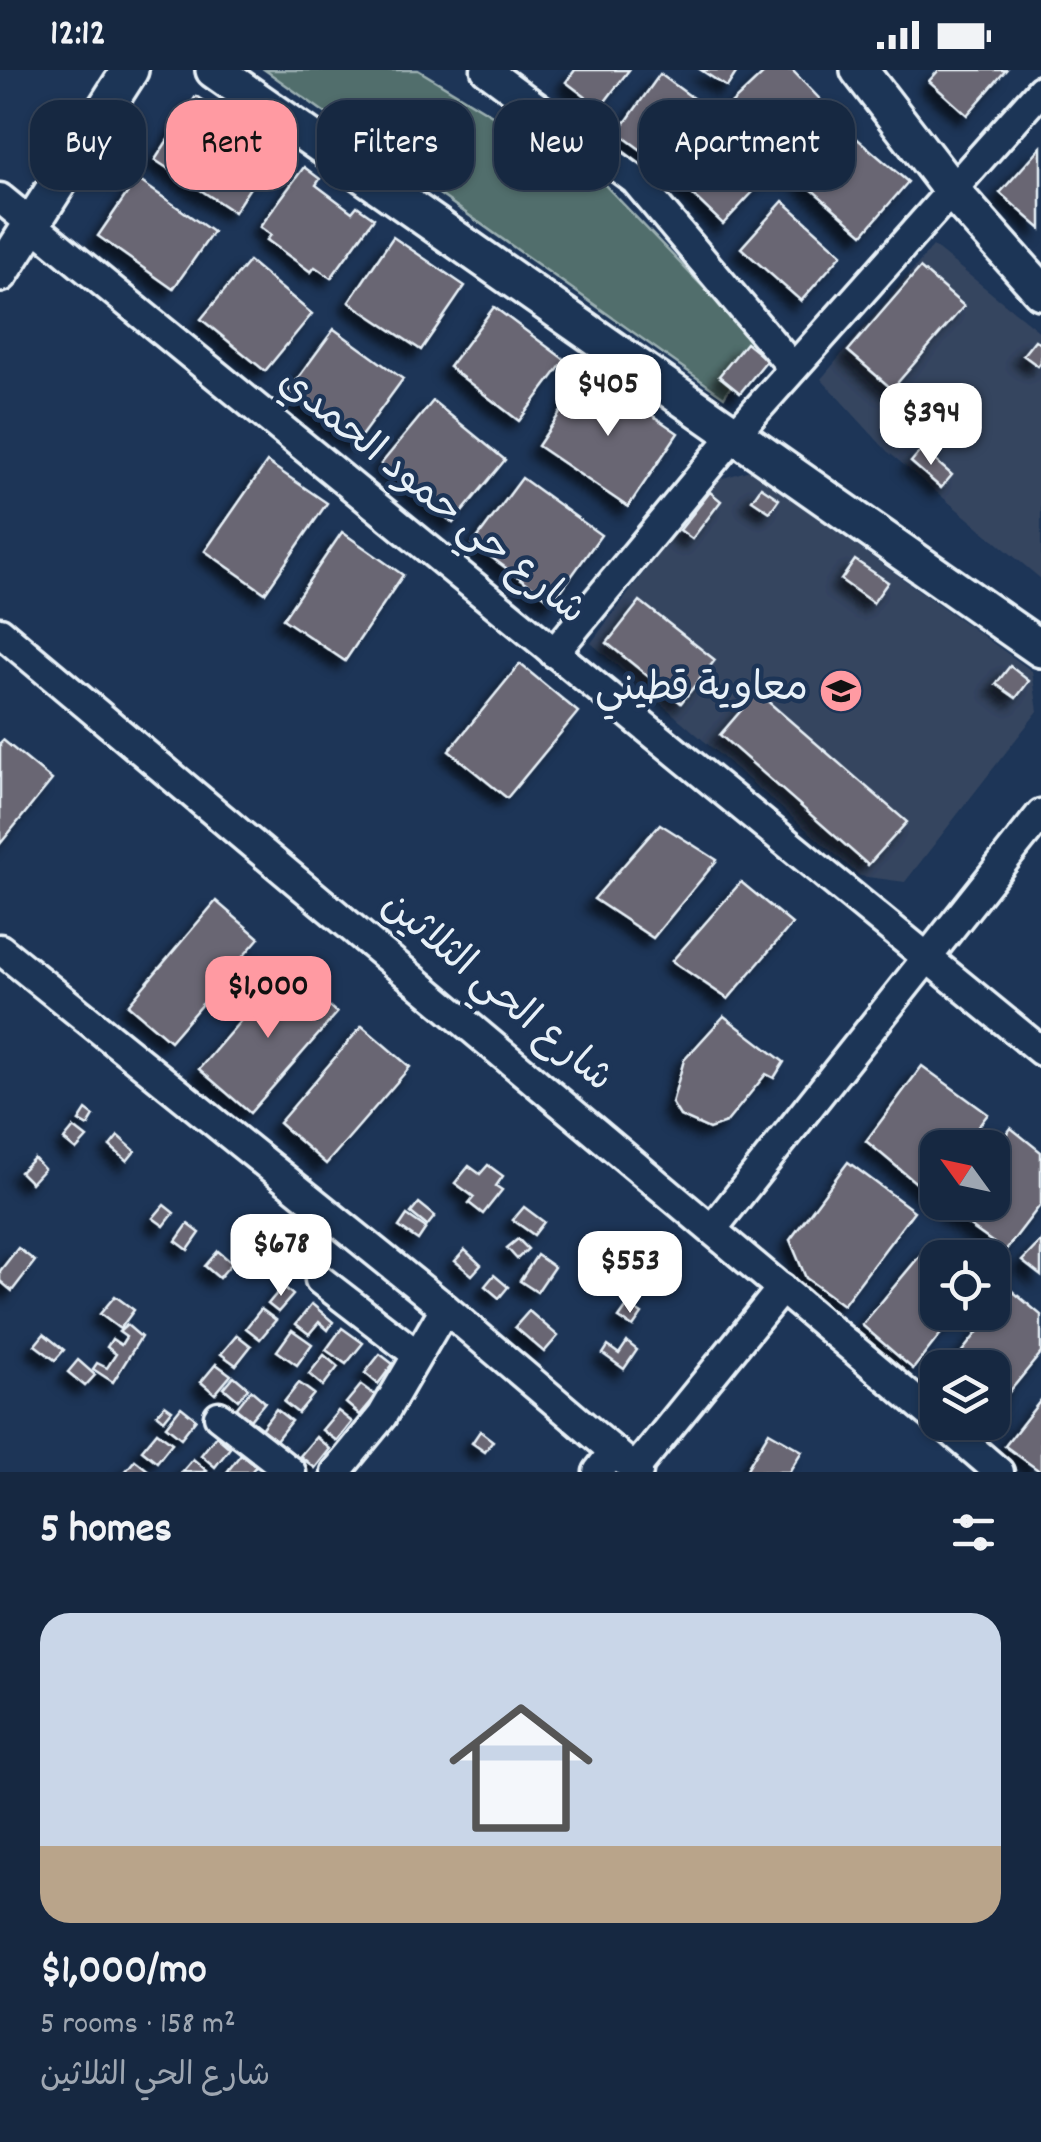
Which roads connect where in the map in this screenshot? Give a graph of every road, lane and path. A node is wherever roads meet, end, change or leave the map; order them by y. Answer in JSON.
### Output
{"nodes":[{"id":1,"x":130,"y":70,"type":"edge"},
{"id":2,"x":214,"y":70,"type":"edge"},
{"id":3,"x":486,"y":70,"type":"edge"},
{"id":4,"x":858,"y":70,"type":"edge"},
{"id":5,"x":1041,"y":90,"type":"edge"},
{"id":6,"x":952,"y":191,"type":"junction"},
{"id":7,"x":0,"y":198,"type":"edge"},
{"id":8,"x":32,"y":224,"type":"junction"},
{"id":9,"x":0,"y":274,"type":"edge"},
{"id":10,"x":1041,"y":291,"type":"edge"},
{"id":11,"x":793,"y":368,"type":"junction"},
{"id":12,"x":735,"y":434,"type":"junction"},
{"id":13,"x":0,"y":632,"type":"edge"},
{"id":14,"x":1041,"y":648,"type":"edge"},
{"id":15,"x":554,"y":653,"type":"junction"},
{"id":16,"x":1041,"y":814,"type":"edge"},
{"id":17,"x":0,"y":950,"type":"edge"},
{"id":18,"x":926,"y":959,"type":"junction"},
{"id":19,"x":1041,"y":1051,"type":"edge"},
{"id":20,"x":713,"y":1228,"type":"junction"},
{"id":21,"x":320,"y":1280,"type":"dead end"},
{"id":22,"x":782,"y":1288,"type":"junction"},
{"id":23,"x":444,"y":1308,"type":"junction"},
{"id":24,"x":416,"y":1354,"type":"junction"},
{"id":25,"x":920,"y":1405,"type":"edge"},
{"id":26,"x":219,"y":1416,"type":"dead end"},
{"id":27,"x":961,"y":1440,"type":"edge"},
{"id":28,"x":621,"y":1466,"type":"edge"},
{"id":29,"x":292,"y":1472,"type":"edge"},
{"id":30,"x":336,"y":1472,"type":"edge"},
{"id":31,"x":998,"y":1472,"type":"edge"}],
"edges":[{"from":1,"to":8,"type":"street"},
{"from":2,"to":12,"type":"street"},
{"from":3,"to":11,"type":"street"},
{"from":4,"to":6,"type":"street"},
{"from":5,"to":6,"type":"street"},
{"from":6,"to":10,"type":"street"},
{"from":6,"to":11,"type":"street"},
{"from":7,"to":8,"type":"street","name":"شارع حي حمود الحمدي"},
{"from":8,"to":9,"type":"street"},
{"from":8,"to":15,"type":"street","name":"شارع حي حمود الحمدي"},
{"from":11,"to":12,"type":"street"},
{"from":12,"to":14,"type":"street"},
{"from":12,"to":15,"type":"street"},
{"from":13,"to":20,"type":"street","name":"شارع الحي الثلاثين"},
{"from":15,"to":18,"type":"street","name":"شارع حي حمود الحمدي"},
{"from":16,"to":18,"type":"street"},
{"from":17,"to":23,"type":"street"},
{"from":18,"to":19,"type":"street","name":"شارع حي حمود الحمدي"},
{"from":18,"to":20,"type":"street"},
{"from":20,"to":22,"type":"street","name":"شارع الحي الثلاثين"},
{"from":21,"to":24,"type":"street"},
{"from":22,"to":25,"type":"street","name":"شارع الحي الثلاثين"},
{"from":22,"to":28,"type":"street"},
{"from":23,"to":24,"type":"street"},
{"from":23,"to":28,"type":"street"},
{"from":24,"to":30,"type":"street"},
{"from":26,"to":29,"type":"street"},
{"from":27,"to":31,"type":"street","name":"شارع الحي الثلاثين"}]}
